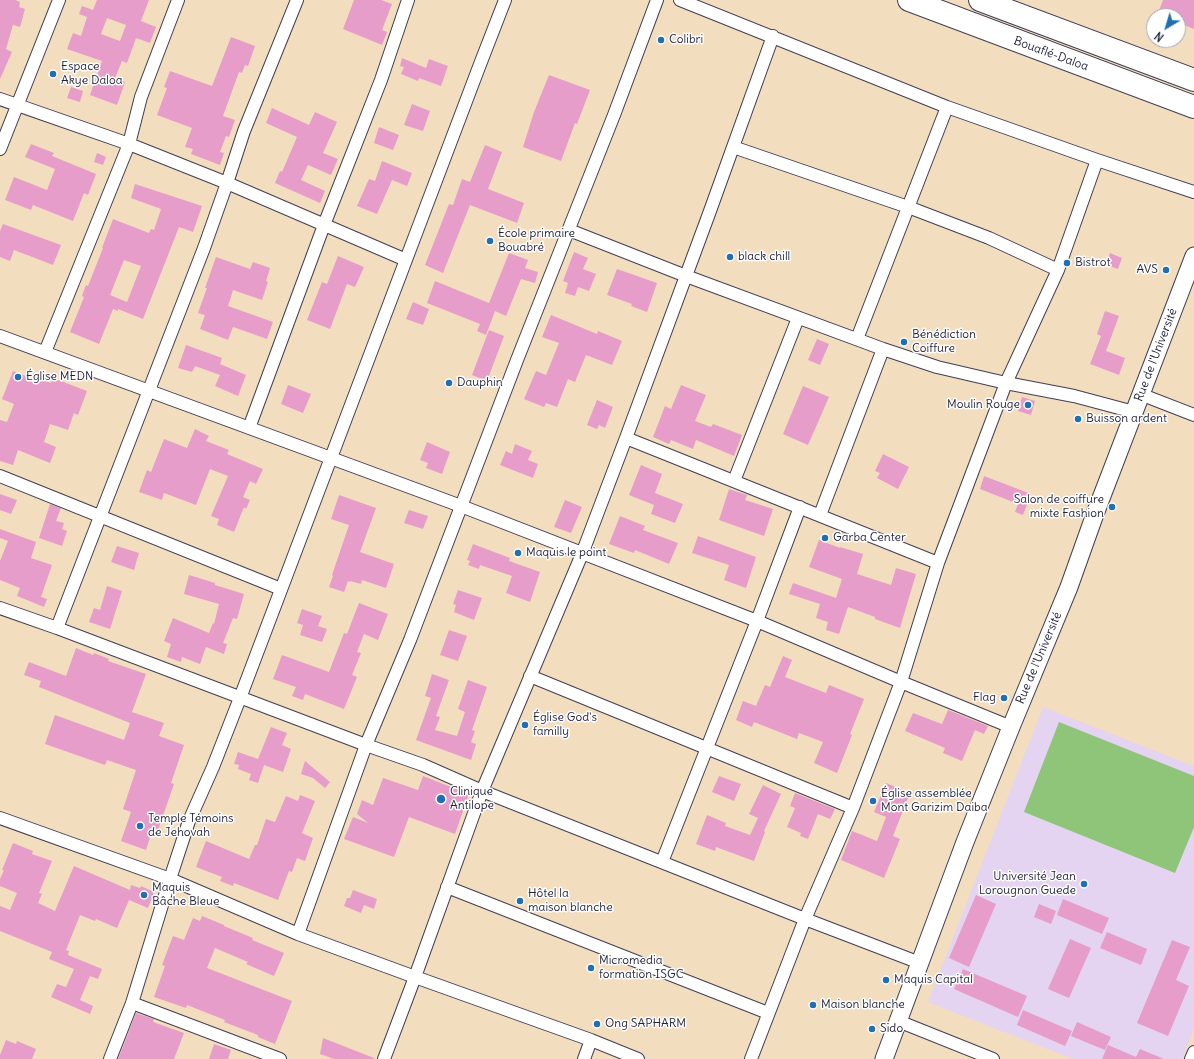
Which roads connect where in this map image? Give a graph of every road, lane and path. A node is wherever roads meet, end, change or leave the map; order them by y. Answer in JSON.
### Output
{"nodes":[{"id":1,"x":59,"y":0,"type":"edge"},
{"id":2,"x":178,"y":0,"type":"edge"},
{"id":3,"x":297,"y":0,"type":"edge"},
{"id":4,"x":408,"y":0,"type":"edge"},
{"id":5,"x":505,"y":0,"type":"edge"},
{"id":6,"x":657,"y":0,"type":"edge"},
{"id":7,"x":680,"y":0,"type":"edge"},
{"id":8,"x":909,"y":0,"type":"edge"},
{"id":9,"x":980,"y":0,"type":"edge"},
{"id":10,"x":773,"y":36,"type":"junction"},
{"id":11,"x":1194,"y":80,"type":"edge"},
{"id":12,"x":0,"y":99,"type":"edge"},
{"id":13,"x":17,"y":105,"type":"junction"},
{"id":14,"x":947,"y":107,"type":"junction"},
{"id":15,"x":1194,"y":107,"type":"edge"},
{"id":16,"x":129,"y":144,"type":"junction"},
{"id":17,"x":733,"y":147,"type":"junction"},
{"id":18,"x":0,"y":149,"type":"edge"},
{"id":19,"x":1097,"y":160,"type":"junction"},
{"id":20,"x":227,"y":183,"type":"junction"},
{"id":21,"x":1194,"y":192,"type":"edge"},
{"id":22,"x":908,"y":207,"type":"junction"},
{"id":23,"x":324,"y":225,"type":"junction"},
{"id":24,"x":569,"y":230,"type":"junction"},
{"id":25,"x":1194,"y":256,"type":"edge"},
{"id":26,"x":406,"y":260,"type":"junction"},
{"id":27,"x":1058,"y":270,"type":"junction"},
{"id":28,"x":686,"y":276,"type":"junction"},
{"id":29,"x":798,"y":318,"type":"junction"},
{"id":30,"x":0,"y":336,"type":"edge"},
{"id":31,"x":857,"y":339,"type":"junction"},
{"id":32,"x":883,"y":349,"type":"junction"},
{"id":33,"x":45,"y":352,"type":"junction"},
{"id":34,"x":1006,"y":383,"type":"junction"},
{"id":35,"x":149,"y":391,"type":"junction"},
{"id":36,"x":1140,"y":394,"type":"junction"},
{"id":37,"x":1134,"y":412,"type":"junction"},
{"id":38,"x":1194,"y":415,"type":"edge"},
{"id":39,"x":249,"y":428,"type":"junction"},
{"id":40,"x":626,"y":438,"type":"junction"},
{"id":41,"x":331,"y":458,"type":"junction"},
{"id":42,"x":0,"y":476,"type":"edge"},
{"id":43,"x":734,"y":481,"type":"junction"},
{"id":44,"x":461,"y":506,"type":"junction"},
{"id":45,"x":800,"y":507,"type":"junction"},
{"id":46,"x":100,"y":516,"type":"junction"},
{"id":47,"x":820,"y":516,"type":"junction"},
{"id":48,"x":582,"y":554,"type":"junction"},
{"id":49,"x":938,"y":563,"type":"junction"},
{"id":50,"x":281,"y":589,"type":"junction"},
{"id":51,"x":0,"y":608,"type":"edge"},
{"id":52,"x":757,"y":621,"type":"junction"},
{"id":53,"x":57,"y":628,"type":"junction"},
{"id":54,"x":530,"y":676,"type":"junction"},
{"id":55,"x":901,"y":682,"type":"junction"},
{"id":56,"x":240,"y":698,"type":"junction"},
{"id":57,"x":1011,"y":727,"type":"junction"},
{"id":58,"x":366,"y":745,"type":"junction"},
{"id":59,"x":707,"y":748,"type":"junction"},
{"id":60,"x":482,"y":791,"type":"junction"},
{"id":61,"x":852,"y":808,"type":"junction"},
{"id":62,"x":0,"y":818,"type":"edge"},
{"id":63,"x":662,"y":862,"type":"junction"},
{"id":64,"x":170,"y":879,"type":"junction"},
{"id":65,"x":447,"y":887,"type":"junction"},
{"id":66,"x":805,"y":919,"type":"junction"},
{"id":67,"x":298,"y":934,"type":"junction"},
{"id":68,"x":920,"y":963,"type":"junction"},
{"id":69,"x":415,"y":978,"type":"junction"},
{"id":70,"x":132,"y":1003,"type":"junction"},
{"id":71,"x":768,"y":1013,"type":"junction"},
{"id":72,"x":898,"y":1021,"type":"junction"},
{"id":73,"x":591,"y":1040,"type":"junction"},
{"id":74,"x":1194,"y":1052,"type":"edge"},
{"id":75,"x":110,"y":1059,"type":"edge"},
{"id":76,"x":280,"y":1059,"type":"edge"},
{"id":77,"x":384,"y":1059,"type":"edge"},
{"id":78,"x":584,"y":1059,"type":"edge"},
{"id":79,"x":638,"y":1059,"type":"edge"},
{"id":80,"x":751,"y":1059,"type":"edge"},
{"id":81,"x":884,"y":1059,"type":"edge"},
{"id":82,"x":993,"y":1059,"type":"edge"},
{"id":83,"x":1191,"y":1059,"type":"edge"}],
"edges":[{"from":1,"to":13,"type":"street"},
{"from":2,"to":16,"type":"street"},
{"from":3,"to":20,"type":"street"},
{"from":4,"to":23,"type":"street"},
{"from":5,"to":26,"type":"street"},
{"from":6,"to":24,"type":"street"},
{"from":7,"to":10,"type":"street"},
{"from":8,"to":15,"type":"highway","name":"Bouaflé-Daloa"},
{"from":9,"to":11,"type":"highway"},
{"from":10,"to":14,"type":"street"},
{"from":10,"to":17,"type":"street"},
{"from":12,"to":13,"type":"street"},
{"from":13,"to":16,"type":"street"},
{"from":13,"to":18,"type":"street"},
{"from":14,"to":19,"type":"street"},
{"from":14,"to":22,"type":"street"},
{"from":16,"to":20,"type":"street"},
{"from":16,"to":33,"type":"street"},
{"from":17,"to":22,"type":"street"},
{"from":17,"to":28,"type":"street"},
{"from":19,"to":21,"type":"street"},
{"from":19,"to":27,"type":"street"},
{"from":20,"to":23,"type":"street"},
{"from":20,"to":35,"type":"street"},
{"from":22,"to":27,"type":"street"},
{"from":22,"to":31,"type":"street"},
{"from":23,"to":26,"type":"street"},
{"from":23,"to":39,"type":"street"},
{"from":24,"to":28,"type":"street"},
{"from":24,"to":44,"type":"street"},
{"from":25,"to":36,"type":"street","name":"Rue de l'Université"},
{"from":26,"to":41,"type":"street"},
{"from":27,"to":34,"type":"street"},
{"from":28,"to":29,"type":"street"},
{"from":28,"to":40,"type":"street"},
{"from":29,"to":31,"type":"street"},
{"from":29,"to":43,"type":"street"},
{"from":30,"to":33,"type":"street"},
{"from":31,"to":32,"type":"street"},
{"from":32,"to":34,"type":"street"},
{"from":32,"to":47,"type":"street"},
{"from":33,"to":35,"type":"street"},
{"from":34,"to":37,"type":"street"},
{"from":34,"to":49,"type":"street"},
{"from":35,"to":39,"type":"street"},
{"from":35,"to":46,"type":"street"},
{"from":36,"to":37,"type":"street","name":"Rue de l'Université"},
{"from":36,"to":38,"type":"street"},
{"from":37,"to":57,"type":"street","name":"Rue de l'Université"},
{"from":39,"to":41,"type":"street"},
{"from":40,"to":43,"type":"street"},
{"from":40,"to":48,"type":"street"},
{"from":41,"to":44,"type":"street"},
{"from":41,"to":50,"type":"street"},
{"from":42,"to":46,"type":"street"},
{"from":43,"to":45,"type":"street"},
{"from":44,"to":48,"type":"street"},
{"from":44,"to":58,"type":"street"},
{"from":45,"to":47,"type":"street"},
{"from":45,"to":52,"type":"street"},
{"from":46,"to":50,"type":"street"},
{"from":46,"to":53,"type":"street"},
{"from":47,"to":49,"type":"street"},
{"from":48,"to":52,"type":"street"},
{"from":48,"to":54,"type":"street"},
{"from":49,"to":55,"type":"street"},
{"from":50,"to":56,"type":"street"},
{"from":51,"to":53,"type":"street"},
{"from":52,"to":55,"type":"street"},
{"from":52,"to":59,"type":"street"},
{"from":53,"to":56,"type":"street"},
{"from":54,"to":59,"type":"street"},
{"from":54,"to":60,"type":"street"},
{"from":55,"to":57,"type":"street"},
{"from":55,"to":61,"type":"street"},
{"from":56,"to":58,"type":"street"},
{"from":56,"to":64,"type":"street"},
{"from":57,"to":68,"type":"street","name":"Rue de l'Université"},
{"from":58,"to":60,"type":"street"},
{"from":58,"to":67,"type":"street"},
{"from":59,"to":61,"type":"street"},
{"from":59,"to":63,"type":"street"},
{"from":60,"to":63,"type":"street"},
{"from":60,"to":65,"type":"street"},
{"from":61,"to":66,"type":"street"},
{"from":62,"to":64,"type":"street"},
{"from":63,"to":66,"type":"street"},
{"from":64,"to":67,"type":"street"},
{"from":64,"to":70,"type":"street"},
{"from":65,"to":69,"type":"street"},
{"from":65,"to":71,"type":"street"},
{"from":66,"to":68,"type":"street"},
{"from":66,"to":71,"type":"street"},
{"from":67,"to":69,"type":"street"},
{"from":68,"to":72,"type":"street","name":"Rue de l'Université"},
{"from":69,"to":73,"type":"street"},
{"from":69,"to":77,"type":"street"},
{"from":70,"to":75,"type":"street"},
{"from":70,"to":76,"type":"street"},
{"from":71,"to":80,"type":"street"},
{"from":72,"to":81,"type":"street","name":"Rue de l'Université"},
{"from":72,"to":82,"type":"street"},
{"from":73,"to":78,"type":"street"},
{"from":73,"to":79,"type":"street"},
{"from":74,"to":83,"type":"street"}]}
